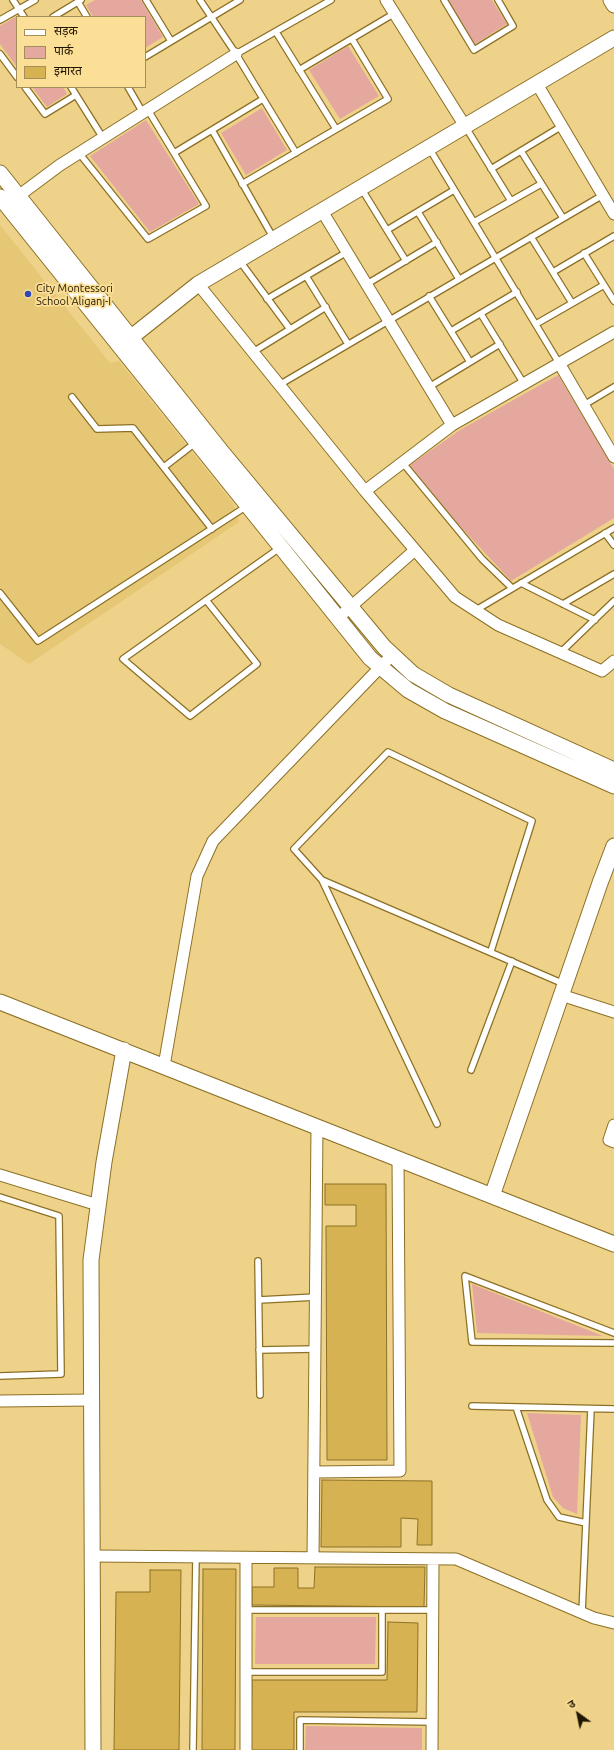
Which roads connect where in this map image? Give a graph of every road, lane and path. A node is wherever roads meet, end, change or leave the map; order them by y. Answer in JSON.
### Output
{"nodes":[{"id":1,"x":13,"y":0,"type":"edge"},
{"id":2,"x":34,"y":0,"type":"edge"},
{"id":3,"x":146,"y":0,"type":"edge"},
{"id":4,"x":200,"y":0,"type":"edge"},
{"id":5,"x":240,"y":0,"type":"edge"},
{"id":6,"x":329,"y":0,"type":"edge"},
{"id":7,"x":386,"y":0,"type":"edge"},
{"id":8,"x":444,"y":0,"type":"edge"},
{"id":9,"x":498,"y":0,"type":"edge"},
{"id":10,"x":611,"y":0,"type":"edge"},
{"id":11,"x":80,"y":1,"type":"edge"},
{"id":12,"x":614,"y":5,"type":"edge"},
{"id":13,"x":19,"y":10,"type":"junction"},
{"id":14,"x":395,"y":14,"type":"junction"},
{"id":15,"x":23,"y":16,"type":"edge"},
{"id":16,"x":55,"y":16,"type":"edge"},
{"id":17,"x":87,"y":16,"type":"edge"},
{"id":18,"x":211,"y":17,"type":"junction"},
{"id":19,"x":0,"y":20,"type":"edge"},
{"id":20,"x":276,"y":32,"type":"junction"},
{"id":21,"x":614,"y":38,"type":"edge"},
{"id":22,"x":352,"y":39,"type":"junction"},
{"id":23,"x":171,"y":41,"type":"junction"},
{"id":24,"x":0,"y":54,"type":"edge"},
{"id":25,"x":236,"y":54,"type":"junction"},
{"id":26,"x":146,"y":55,"type":"edge"},
{"id":27,"x":299,"y":70,"type":"junction"},
{"id":28,"x":16,"y":75,"type":"edge"},
{"id":29,"x":536,"y":84,"type":"junction"},
{"id":30,"x":26,"y":88,"type":"edge"},
{"id":31,"x":72,"y":88,"type":"edge"},
{"id":32,"x":129,"y":88,"type":"edge"},
{"id":33,"x":76,"y":95,"type":"junction"},
{"id":34,"x":263,"y":99,"type":"junction"},
{"id":35,"x":146,"y":111,"type":"junction"},
{"id":36,"x":466,"y":126,"type":"junction"},
{"id":37,"x":562,"y":126,"type":"junction"},
{"id":38,"x":336,"y":129,"type":"junction"},
{"id":39,"x":212,"y":130,"type":"junction"},
{"id":40,"x":103,"y":138,"type":"junction"},
{"id":41,"x":429,"y":147,"type":"junction"},
{"id":42,"x":521,"y":151,"type":"junction"},
{"id":43,"x":296,"y":152,"type":"junction"},
{"id":44,"x":79,"y":153,"type":"junction"},
{"id":45,"x":174,"y":153,"type":"junction"},
{"id":46,"x":491,"y":169,"type":"junction"},
{"id":47,"x":0,"y":173,"type":"edge"},
{"id":48,"x":242,"y":184,"type":"junction"},
{"id":49,"x":541,"y":184,"type":"junction"},
{"id":50,"x":361,"y":188,"type":"junction"},
{"id":51,"x":454,"y":190,"type":"junction"},
{"id":52,"x":603,"y":195,"type":"junction"},
{"id":53,"x":19,"y":196,"type":"junction"},
{"id":54,"x":3,"y":201,"type":"edge"},
{"id":55,"x":511,"y":201,"type":"junction"},
{"id":56,"x":322,"y":211,"type":"junction"},
{"id":57,"x":418,"y":212,"type":"junction"},
{"id":58,"x":614,"y":214,"type":"edge"},
{"id":59,"x":563,"y":218,"type":"junction"},
{"id":60,"x":474,"y":222,"type":"junction"},
{"id":61,"x":387,"y":230,"type":"junction"},
{"id":62,"x":531,"y":236,"type":"junction"},
{"id":63,"x":614,"y":236,"type":"edge"},
{"id":64,"x":274,"y":239,"type":"junction"},
{"id":65,"x":437,"y":242,"type":"junction"},
{"id":66,"x":347,"y":252,"type":"junction"},
{"id":67,"x":584,"y":253,"type":"junction"},
{"id":68,"x":496,"y":258,"type":"junction"},
{"id":69,"x":239,"y":260,"type":"junction"},
{"id":70,"x":406,"y":261,"type":"junction"},
{"id":71,"x":553,"y":272,"type":"junction"},
{"id":72,"x":306,"y":276,"type":"junction"},
{"id":73,"x":459,"y":279,"type":"junction"},
{"id":74,"x":198,"y":284,"type":"junction"},
{"id":75,"x":367,"y":284,"type":"junction"},
{"id":76,"x":604,"y":285,"type":"junction"},
{"id":77,"x":517,"y":292,"type":"junction"},
{"id":78,"x":429,"y":296,"type":"junction"},
{"id":79,"x":267,"y":298,"type":"junction"},
{"id":80,"x":614,"y":301,"type":"edge"},
{"id":81,"x":572,"y":303,"type":"junction"},
{"id":82,"x":326,"y":307,"type":"junction"},
{"id":83,"x":481,"y":314,"type":"junction"},
{"id":84,"x":388,"y":320,"type":"junction"},
{"id":85,"x":536,"y":324,"type":"junction"},
{"id":86,"x":290,"y":329,"type":"junction"},
{"id":87,"x":451,"y":331,"type":"junction"},
{"id":88,"x":614,"y":332,"type":"edge"},
{"id":89,"x":125,"y":342,"type":"junction"},
{"id":90,"x":348,"y":344,"type":"junction"},
{"id":91,"x":500,"y":344,"type":"junction"},
{"id":92,"x":253,"y":352,"type":"junction"},
{"id":93,"x":470,"y":362,"type":"junction"},
{"id":94,"x":559,"y":363,"type":"junction"},
{"id":95,"x":524,"y":384,"type":"junction"},
{"id":96,"x":279,"y":385,"type":"junction"},
{"id":97,"x":429,"y":387,"type":"junction"},
{"id":98,"x":614,"y":387,"type":"edge"},
{"id":99,"x":72,"y":396,"type":"dead end"},
{"id":100,"x":584,"y":405,"type":"junction"},
{"id":101,"x":452,"y":425,"type":"junction"},
{"id":102,"x":196,"y":442,"type":"junction"},
{"id":103,"x":614,"y":457,"type":"edge"},
{"id":104,"x":402,"y":462,"type":"junction"},
{"id":105,"x":164,"y":467,"type":"junction"},
{"id":106,"x":364,"y":491,"type":"junction"},
{"id":107,"x":248,"y":506,"type":"junction"},
{"id":108,"x":614,"y":528,"type":"edge"},
{"id":109,"x":212,"y":529,"type":"junction"},
{"id":110,"x":605,"y":533,"type":"junction"},
{"id":111,"x":614,"y":545,"type":"edge"},
{"id":112,"x":281,"y":546,"type":"junction"},
{"id":113,"x":416,"y":550,"type":"junction"},
{"id":114,"x":614,"y":574,"type":"edge"},
{"id":115,"x":521,"y":583,"type":"junction"},
{"id":116,"x":512,"y":588,"type":"junction"},
{"id":117,"x":0,"y":593,"type":"edge"},
{"id":118,"x":206,"y":600,"type":"junction"},
{"id":119,"x":614,"y":601,"type":"edge"},
{"id":120,"x":563,"y":604,"type":"junction"},
{"id":121,"x":350,"y":607,"type":"junction"},
{"id":122,"x":476,"y":610,"type":"junction"},
{"id":123,"x":338,"y":618,"type":"junction"},
{"id":124,"x":595,"y":620,"type":"junction"},
{"id":125,"x":560,"y":653,"type":"junction"},
{"id":126,"x":392,"y":655,"type":"junction"},
{"id":127,"x":614,"y":661,"type":"edge"},
{"id":128,"x":380,"y":667,"type":"junction"},
{"id":129,"x":614,"y":770,"type":"edge"},
{"id":130,"x":614,"y":786,"type":"edge"},
{"id":131,"x":614,"y":846,"type":"edge"},
{"id":132,"x":322,"y":880,"type":"junction"},
{"id":133,"x":491,"y":951,"type":"junction"},
{"id":134,"x":512,"y":960,"type":"junction"},
{"id":135,"x":563,"y":990,"type":"junction"},
{"id":136,"x":0,"y":1002,"type":"edge"},
{"id":137,"x":614,"y":1012,"type":"edge"},
{"id":138,"x":124,"y":1050,"type":"junction"},
{"id":139,"x":164,"y":1066,"type":"junction"},
{"id":140,"x":471,"y":1070,"type":"dead end"},
{"id":141,"x":437,"y":1124,"type":"dead end"},
{"id":142,"x":614,"y":1125,"type":"edge"},
{"id":143,"x":317,"y":1127,"type":"junction"},
{"id":144,"x":614,"y":1142,"type":"edge"},
{"id":145,"x":398,"y":1158,"type":"junction"},
{"id":146,"x":0,"y":1175,"type":"edge"},
{"id":147,"x":492,"y":1196,"type":"junction"},
{"id":148,"x":0,"y":1197,"type":"edge"},
{"id":149,"x":98,"y":1204,"type":"junction"},
{"id":150,"x":614,"y":1244,"type":"edge"},
{"id":151,"x":258,"y":1261,"type":"dead end"},
{"id":152,"x":316,"y":1297,"type":"junction"},
{"id":153,"x":259,"y":1300,"type":"junction"},
{"id":154,"x":614,"y":1333,"type":"edge"},
{"id":155,"x":614,"y":1343,"type":"edge"},
{"id":156,"x":315,"y":1349,"type":"junction"},
{"id":157,"x":259,"y":1350,"type":"junction"},
{"id":158,"x":0,"y":1376,"type":"edge"},
{"id":159,"x":260,"y":1395,"type":"dead end"},
{"id":160,"x":92,"y":1400,"type":"junction"},
{"id":161,"x":0,"y":1401,"type":"edge"},
{"id":162,"x":472,"y":1406,"type":"dead end"},
{"id":163,"x":516,"y":1407,"type":"junction"},
{"id":164,"x":590,"y":1409,"type":"junction"},
{"id":165,"x":614,"y":1409,"type":"edge"},
{"id":166,"x":314,"y":1472,"type":"junction"},
{"id":167,"x":586,"y":1523,"type":"junction"},
{"id":168,"x":93,"y":1556,"type":"junction"},
{"id":169,"x":196,"y":1557,"type":"junction"},
{"id":170,"x":246,"y":1558,"type":"junction"},
{"id":171,"x":314,"y":1558,"type":"junction"},
{"id":172,"x":433,"y":1559,"type":"junction"},
{"id":173,"x":246,"y":1610,"type":"junction"},
{"id":174,"x":382,"y":1610,"type":"junction"},
{"id":175,"x":432,"y":1610,"type":"junction"},
{"id":176,"x":582,"y":1613,"type":"junction"},
{"id":177,"x":614,"y":1623,"type":"edge"},
{"id":178,"x":246,"y":1672,"type":"junction"},
{"id":179,"x":432,"y":1722,"type":"junction"},
{"id":180,"x":93,"y":1750,"type":"edge"},
{"id":181,"x":193,"y":1750,"type":"edge"},
{"id":182,"x":246,"y":1750,"type":"edge"},
{"id":183,"x":300,"y":1750,"type":"edge"},
{"id":184,"x":432,"y":1750,"type":"edge"}],
"edges":[{"from":1,"to":13,"type":"lane"},
{"from":2,"to":13,"type":"lane"},
{"from":3,"to":23,"type":"lane"},
{"from":4,"to":18,"type":"lane"},
{"from":5,"to":18,"type":"lane"},
{"from":6,"to":20,"type":"lane"},
{"from":7,"to":14,"type":"street"},
{"from":8,"to":9,"type":"lane"},
{"from":10,"to":12,"type":"street"},
{"from":11,"to":16,"type":"lane"},
{"from":11,"to":17,"type":"lane"},
{"from":13,"to":15,"type":"lane"},
{"from":13,"to":19,"type":"lane"},
{"from":14,"to":22,"type":"lane"},
{"from":14,"to":36,"type":"street"},
{"from":18,"to":23,"type":"lane"},
{"from":18,"to":25,"type":"lane"},
{"from":20,"to":25,"type":"lane"},
{"from":20,"to":27,"type":"lane"},
{"from":21,"to":29,"type":"street"},
{"from":22,"to":27,"type":"lane"},
{"from":22,"to":38,"type":"lane"},
{"from":23,"to":26,"type":"lane"},
{"from":24,"to":28,"type":"lane"},
{"from":25,"to":34,"type":"lane"},
{"from":25,"to":35,"type":"street"},
{"from":27,"to":38,"type":"lane"},
{"from":29,"to":36,"type":"street"},
{"from":29,"to":37,"type":"street"},
{"from":30,"to":33,"type":"lane"},
{"from":31,"to":33,"type":"lane"},
{"from":32,"to":35,"type":"lane"},
{"from":33,"to":40,"type":"lane"},
{"from":34,"to":39,"type":"lane"},
{"from":34,"to":43,"type":"lane"},
{"from":35,"to":40,"type":"street"},
{"from":35,"to":45,"type":"lane"},
{"from":36,"to":41,"type":"street"},
{"from":36,"to":46,"type":"lane"},
{"from":37,"to":42,"type":"lane"},
{"from":37,"to":52,"type":"street"},
{"from":38,"to":43,"type":"lane"},
{"from":39,"to":45,"type":"lane"},
{"from":39,"to":48,"type":"lane"},
{"from":40,"to":44,"type":"street"},
{"from":41,"to":50,"type":"street"},
{"from":41,"to":51,"type":"lane"},
{"from":42,"to":46,"type":"lane"},
{"from":42,"to":49,"type":"lane"},
{"from":43,"to":48,"type":"lane"},
{"from":44,"to":45,"type":"lane"},
{"from":44,"to":53,"type":"street"},
{"from":46,"to":55,"type":"lane"},
{"from":47,"to":53,"type":"street"},
{"from":48,"to":64,"type":"lane"},
{"from":49,"to":55,"type":"lane"},
{"from":49,"to":59,"type":"lane"},
{"from":50,"to":56,"type":"street"},
{"from":50,"to":61,"type":"lane"},
{"from":51,"to":57,"type":"lane"},
{"from":51,"to":60,"type":"lane"},
{"from":52,"to":58,"type":"street"},
{"from":52,"to":59,"type":"lane"},
{"from":53,"to":54,"type":"street"},
{"from":53,"to":89,"type":"street"},
{"from":54,"to":89,"type":"street"},
{"from":55,"to":60,"type":"lane"},
{"from":56,"to":64,"type":"street"},
{"from":56,"to":66,"type":"street"},
{"from":57,"to":61,"type":"lane"},
{"from":57,"to":65,"type":"lane"},
{"from":59,"to":62,"type":"lane"},
{"from":60,"to":68,"type":"lane"},
{"from":61,"to":70,"type":"lane"},
{"from":62,"to":68,"type":"lane"},
{"from":62,"to":71,"type":"lane"},
{"from":63,"to":67,"type":"lane"},
{"from":64,"to":69,"type":"street"},
{"from":65,"to":70,"type":"lane"},
{"from":65,"to":73,"type":"lane"},
{"from":66,"to":72,"type":"lane"},
{"from":66,"to":75,"type":"street"},
{"from":67,"to":71,"type":"lane"},
{"from":67,"to":76,"type":"lane"},
{"from":68,"to":73,"type":"lane"},
{"from":68,"to":77,"type":"lane"},
{"from":69,"to":74,"type":"street"},
{"from":69,"to":79,"type":"lane"},
{"from":70,"to":75,"type":"lane"},
{"from":71,"to":81,"type":"lane"},
{"from":72,"to":79,"type":"lane"},
{"from":72,"to":82,"type":"lane"},
{"from":73,"to":78,"type":"lane"},
{"from":74,"to":89,"type":"street"},
{"from":74,"to":92,"type":"street"},
{"from":75,"to":84,"type":"street"},
{"from":76,"to":80,"type":"lane"},
{"from":76,"to":81,"type":"lane"},
{"from":77,"to":83,"type":"lane"},
{"from":77,"to":85,"type":"lane"},
{"from":78,"to":84,"type":"lane"},
{"from":78,"to":87,"type":"lane"},
{"from":79,"to":86,"type":"lane"},
{"from":81,"to":85,"type":"lane"},
{"from":82,"to":86,"type":"lane"},
{"from":82,"to":90,"type":"lane"},
{"from":83,"to":87,"type":"lane"},
{"from":83,"to":91,"type":"lane"},
{"from":84,"to":90,"type":"lane"},
{"from":84,"to":97,"type":"street"},
{"from":85,"to":94,"type":"lane"},
{"from":86,"to":92,"type":"lane"},
{"from":87,"to":93,"type":"lane"},
{"from":88,"to":94,"type":"street"},
{"from":89,"to":102,"type":"street"},
{"from":89,"to":121,"type":"street"},
{"from":90,"to":96,"type":"lane"},
{"from":91,"to":93,"type":"lane"},
{"from":91,"to":95,"type":"lane"},
{"from":92,"to":96,"type":"street"},
{"from":93,"to":97,"type":"lane"},
{"from":94,"to":95,"type":"street"},
{"from":94,"to":100,"type":"street"},
{"from":95,"to":101,"type":"street"},
{"from":96,"to":106,"type":"street"},
{"from":97,"to":101,"type":"street"},
{"from":98,"to":100,"type":"lane"},
{"from":99,"to":105,"type":"lane"},
{"from":100,"to":103,"type":"street"},
{"from":101,"to":104,"type":"street"},
{"from":102,"to":105,"type":"lane"},
{"from":102,"to":107,"type":"street"},
{"from":104,"to":106,"type":"street"},
{"from":104,"to":116,"type":"lane"},
{"from":105,"to":109,"type":"lane"},
{"from":106,"to":113,"type":"street"},
{"from":107,"to":109,"type":"lane"},
{"from":107,"to":112,"type":"street"},
{"from":108,"to":110,"type":"lane"},
{"from":109,"to":117,"type":"lane"},
{"from":110,"to":111,"type":"lane"},
{"from":110,"to":115,"type":"lane"},
{"from":112,"to":118,"type":"lane"},
{"from":112,"to":123,"type":"street"},
{"from":113,"to":121,"type":"street"},
{"from":113,"to":122,"type":"street"},
{"from":114,"to":120,"type":"lane"},
{"from":115,"to":116,"type":"lane"},
{"from":115,"to":120,"type":"lane"},
{"from":116,"to":122,"type":"lane"},
{"from":118,"to":118,"type":"lane"},
{"from":119,"to":124,"type":"lane"},
{"from":120,"to":124,"type":"lane"},
{"from":121,"to":123,"type":"street"},
{"from":121,"to":126,"type":"street"},
{"from":122,"to":125,"type":"street"},
{"from":123,"to":128,"type":"street"},
{"from":124,"to":125,"type":"lane"},
{"from":125,"to":127,"type":"street"},
{"from":126,"to":128,"type":"street"},
{"from":126,"to":129,"type":"street"},
{"from":128,"to":130,"type":"street"},
{"from":128,"to":139,"type":"street"},
{"from":131,"to":135,"type":"street"},
{"from":132,"to":133,"type":"lane"},
{"from":132,"to":133,"type":"lane"},
{"from":132,"to":141,"type":"lane"},
{"from":133,"to":134,"type":"lane"},
{"from":134,"to":135,"type":"lane"},
{"from":134,"to":140,"type":"lane"},
{"from":135,"to":137,"type":"street"},
{"from":135,"to":147,"type":"street"},
{"from":136,"to":138,"type":"street"},
{"from":138,"to":139,"type":"street"},
{"from":138,"to":149,"type":"street"},
{"from":139,"to":143,"type":"street"},
{"from":142,"to":144,"type":"street"},
{"from":143,"to":145,"type":"street"},
{"from":143,"to":152,"type":"street"},
{"from":145,"to":147,"type":"street"},
{"from":145,"to":166,"type":"street"},
{"from":146,"to":149,"type":"street"},
{"from":147,"to":150,"type":"street"},
{"from":148,"to":158,"type":"lane"},
{"from":149,"to":160,"type":"street"},
{"from":151,"to":153,"type":"lane"},
{"from":152,"to":153,"type":"lane"},
{"from":152,"to":156,"type":"street"},
{"from":153,"to":157,"type":"lane"},
{"from":154,"to":155,"type":"lane"},
{"from":156,"to":157,"type":"lane"},
{"from":156,"to":166,"type":"street"},
{"from":157,"to":159,"type":"lane"},
{"from":160,"to":161,"type":"street"},
{"from":160,"to":168,"type":"street"},
{"from":162,"to":163,"type":"lane"},
{"from":163,"to":164,"type":"lane"},
{"from":163,"to":167,"type":"lane"},
{"from":164,"to":165,"type":"lane"},
{"from":164,"to":167,"type":"lane"},
{"from":166,"to":171,"type":"street"},
{"from":167,"to":176,"type":"lane"},
{"from":168,"to":169,"type":"street"},
{"from":168,"to":180,"type":"street"},
{"from":169,"to":170,"type":"street"},
{"from":169,"to":181,"type":"lane"},
{"from":170,"to":171,"type":"street"},
{"from":170,"to":173,"type":"street"},
{"from":171,"to":172,"type":"street"},
{"from":172,"to":175,"type":"street"},
{"from":172,"to":176,"type":"street"},
{"from":173,"to":174,"type":"lane"},
{"from":173,"to":178,"type":"street"},
{"from":174,"to":175,"type":"lane"},
{"from":174,"to":178,"type":"lane"},
{"from":175,"to":179,"type":"street"},
{"from":176,"to":177,"type":"street"},
{"from":178,"to":182,"type":"street"},
{"from":179,"to":183,"type":"lane"},
{"from":179,"to":184,"type":"street"}]}
